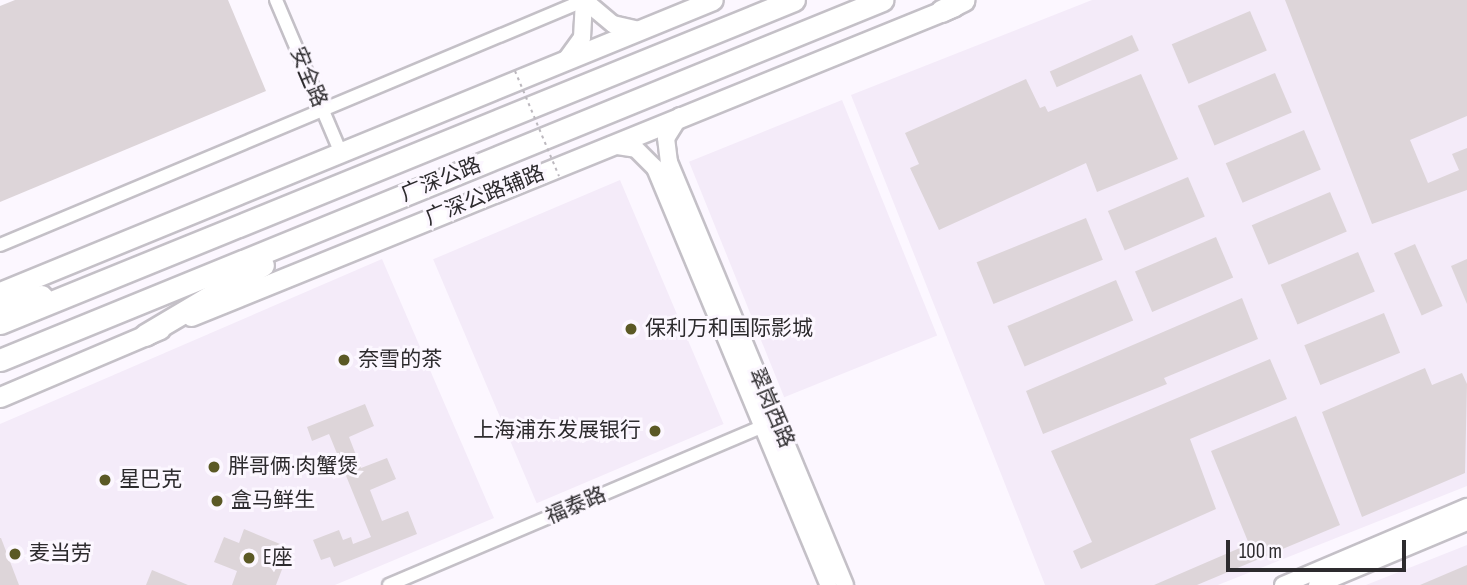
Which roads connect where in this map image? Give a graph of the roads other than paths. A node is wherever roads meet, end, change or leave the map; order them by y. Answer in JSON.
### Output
{"nodes":[{"id":1,"x":276,"y":0,"type":"edge"},
{"id":2,"x":584,"y":0,"type":"edge"},
{"id":3,"x":713,"y":0,"type":"edge"},
{"id":4,"x":794,"y":0,"type":"edge"},
{"id":5,"x":882,"y":0,"type":"edge"},
{"id":6,"x":964,"y":0,"type":"edge"},
{"id":7,"x":972,"y":0,"type":"edge"},
{"id":8,"x":941,"y":11,"type":"junction"},
{"id":9,"x":639,"y":30,"type":"junction"},
{"id":10,"x":563,"y":63,"type":"junction"},
{"id":11,"x":322,"y":109,"type":"junction"},
{"id":12,"x":680,"y":116,"type":"junction"},
{"id":13,"x":609,"y":145,"type":"junction"},
{"id":14,"x":341,"y":153,"type":"junction"},
{"id":15,"x":674,"y":196,"type":"junction"},
{"id":16,"x":324,"y":229,"type":"junction"},
{"id":17,"x":0,"y":245,"type":"edge"},
{"id":18,"x":84,"y":288,"type":"junction"},
{"id":19,"x":0,"y":292,"type":"edge"},
{"id":20,"x":0,"y":304,"type":"edge"},
{"id":21,"x":0,"y":323,"type":"edge"},
{"id":22,"x":145,"y":335,"type":"junction"},
{"id":23,"x":0,"y":360,"type":"edge"},
{"id":24,"x":0,"y":397,"type":"edge"},
{"id":25,"x":763,"y":426,"type":"junction"},
{"id":26,"x":1467,"y":507,"type":"edge"},
{"id":27,"x":1467,"y":522,"type":"edge"},
{"id":28,"x":389,"y":585,"type":"edge"},
{"id":29,"x":829,"y":585,"type":"edge"},
{"id":30,"x":845,"y":585,"type":"edge"},
{"id":31,"x":1283,"y":585,"type":"edge"},
{"id":32,"x":1317,"y":585,"type":"edge"}],
"edges":[{"from":1,"to":11,"type":"street","name":"安全路"},
{"from":2,"to":9,"type":"main road"},
{"from":2,"to":10,"type":"main road"},
{"from":2,"to":11,"type":"street"},
{"from":3,"to":9,"type":"main road"},
{"from":4,"to":18,"type":"highway","name":"广深公路"},
{"from":5,"to":16,"type":"highway","name":"广深公路"},
{"from":6,"to":8,"type":"highway"},
{"from":7,"to":8,"type":"main road","name":"广深公路辅路"},
{"from":8,"to":12,"type":"main road","name":"广深公路辅路"},
{"from":9,"to":10,"type":"main road"},
{"from":10,"to":14,"type":"main road"},
{"from":11,"to":14,"type":"street","name":"安全路"},
{"from":11,"to":17,"type":"street"},
{"from":12,"to":13,"type":"main road","name":"广深公路辅路"},
{"from":12,"to":15,"type":"main road","name":"翠岗西路"},
{"from":13,"to":15,"type":"main road","name":"翠岗西路"},
{"from":13,"to":22,"type":"main road","name":"广深公路辅路"},
{"from":14,"to":19,"type":"main road"},
{"from":15,"to":25,"type":"main road","name":"翠岗西路"},
{"from":15,"to":30,"type":"main road","name":"翠岗西路"},
{"from":16,"to":22,"type":"highway"},
{"from":16,"to":23,"type":"highway","name":"广深公路"},
{"from":18,"to":20,"type":"highway"},
{"from":18,"to":21,"type":"highway","name":"广深公路"},
{"from":22,"to":24,"type":"main road","name":"广深公路辅路"},
{"from":25,"to":28,"type":"street","name":"福泰路"},
{"from":25,"to":29,"type":"main road","name":"翠岗西路"},
{"from":26,"to":31,"type":"main road"},
{"from":27,"to":32,"type":"main road"}]}
